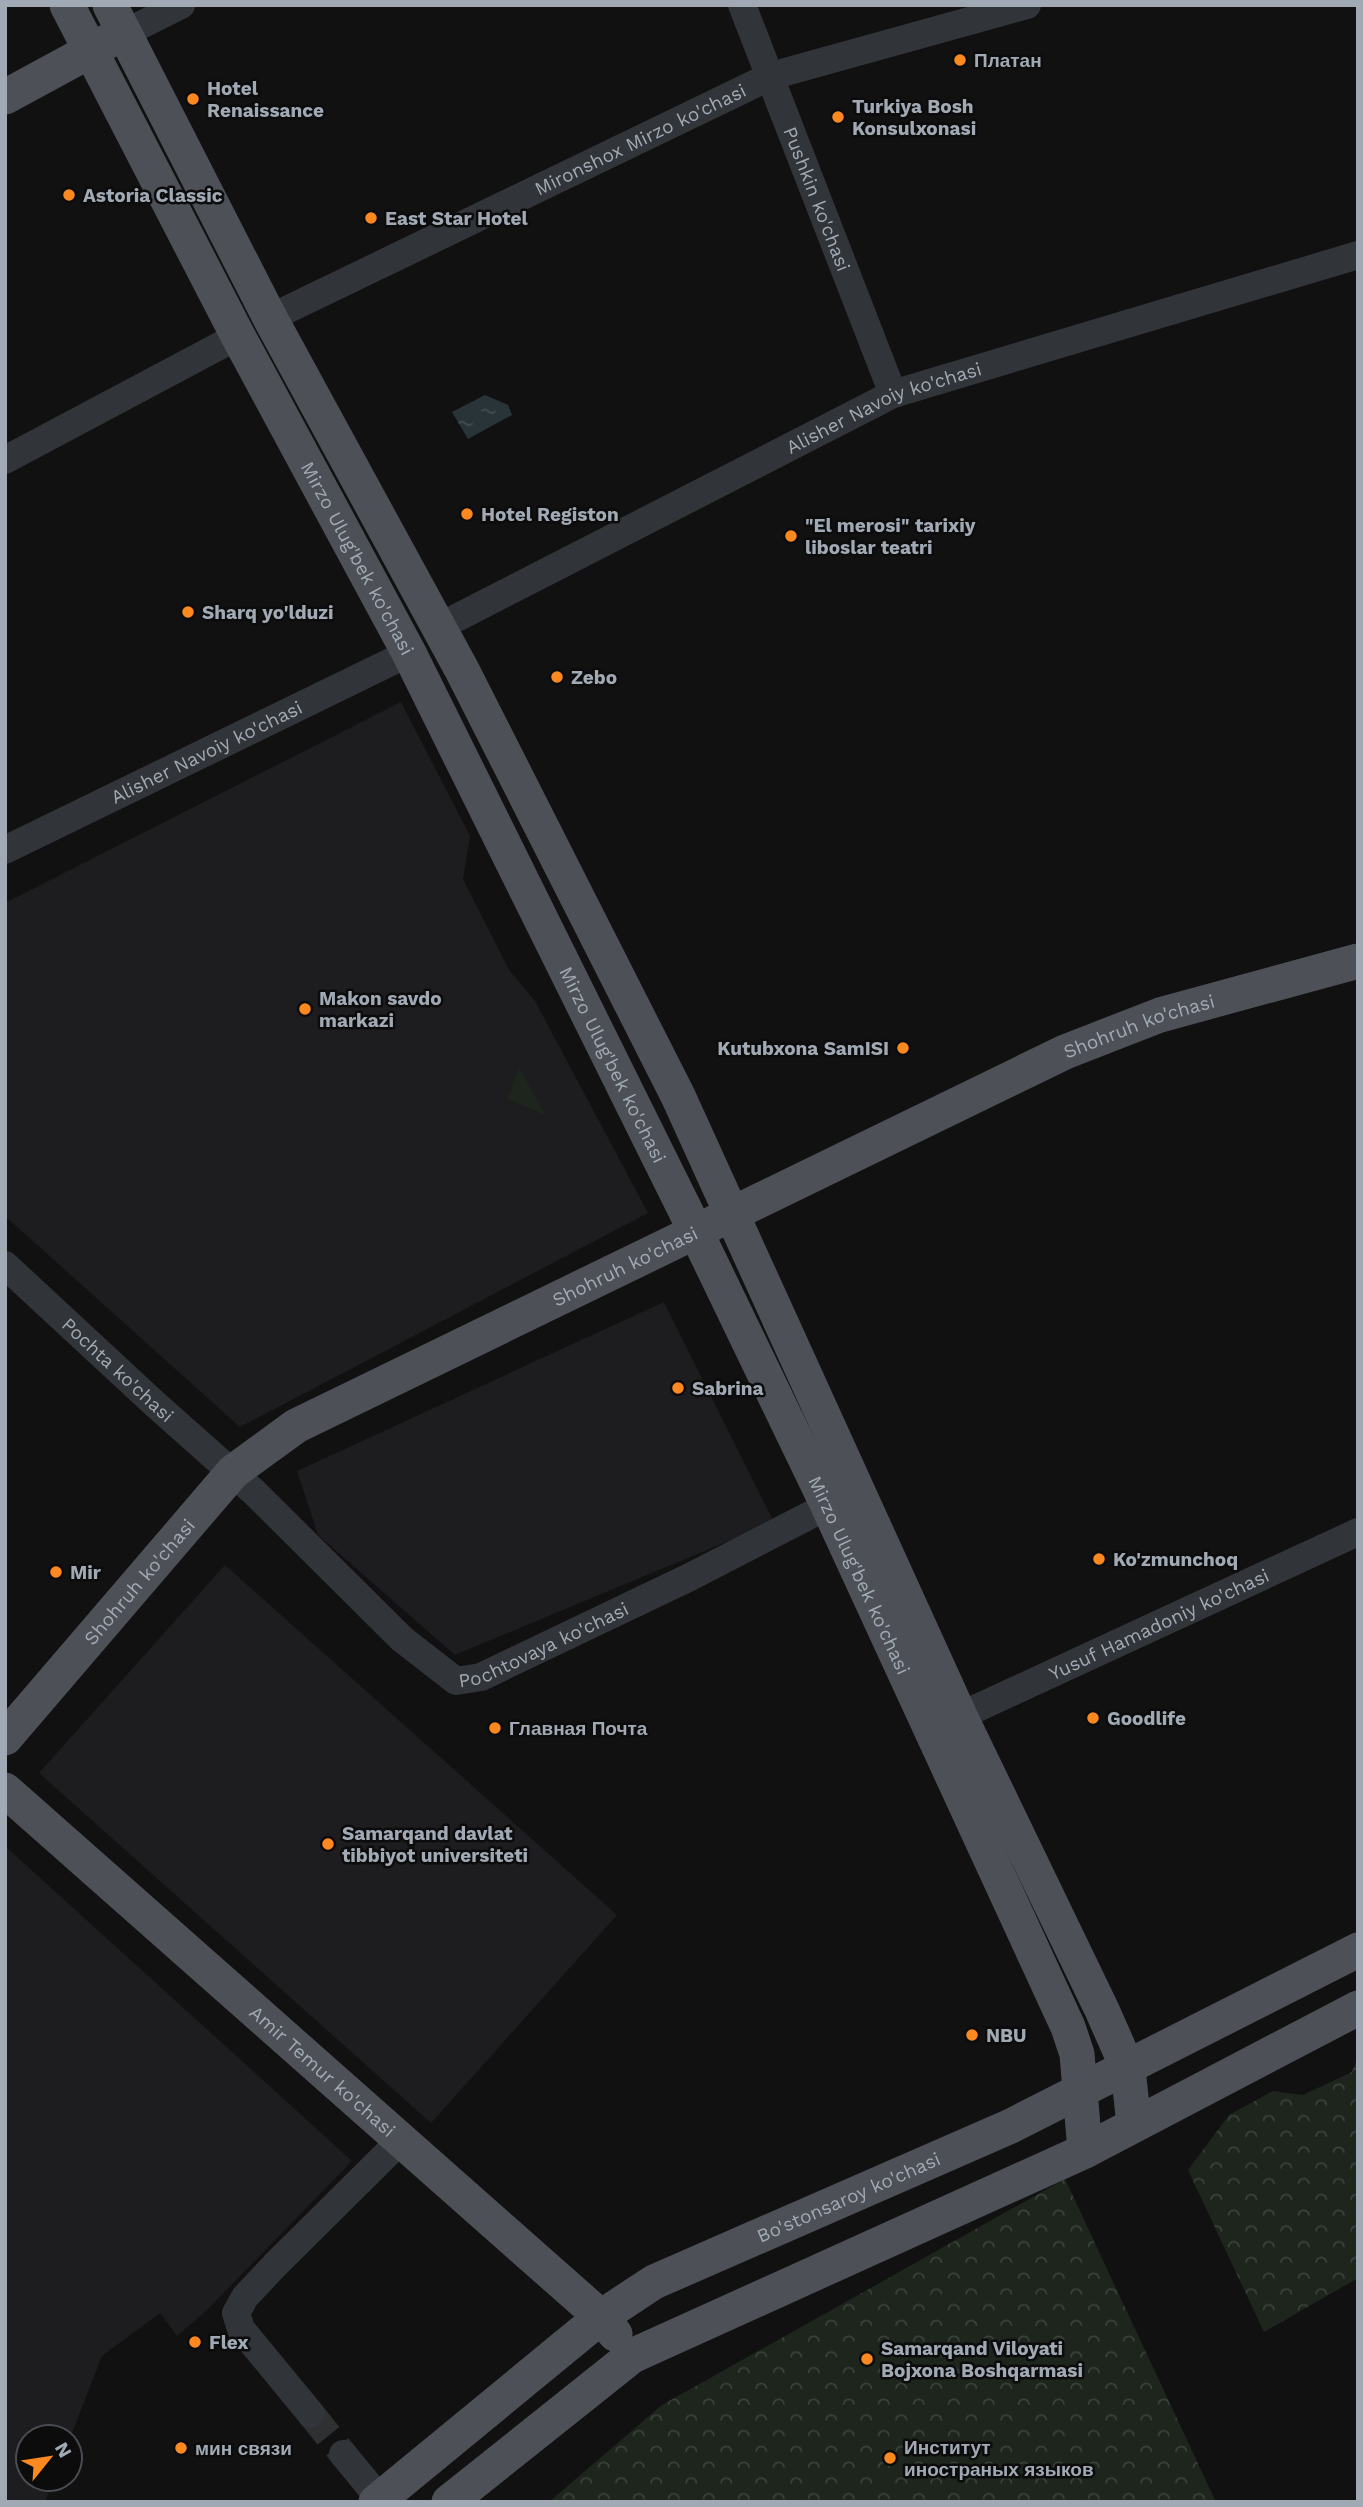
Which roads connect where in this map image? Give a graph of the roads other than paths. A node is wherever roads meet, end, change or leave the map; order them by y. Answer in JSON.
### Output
{"nodes":[{"id":1,"x":67,"y":5,"type":"edge"},
{"id":2,"x":181,"y":5,"type":"edge"},
{"id":3,"x":742,"y":5,"type":"edge"},
{"id":4,"x":1027,"y":5,"type":"edge"},
{"id":5,"x":117,"y":19,"type":"edge"},
{"id":6,"x":91,"y":51,"type":"junction"},
{"id":7,"x":771,"y":76,"type":"junction"},
{"id":8,"x":5,"y":97,"type":"edge"},
{"id":9,"x":1358,"y":255,"type":"edge"},
{"id":10,"x":270,"y":318,"type":"junction"},
{"id":11,"x":238,"y":335,"type":"junction"},
{"id":12,"x":893,"y":394,"type":"junction"},
{"id":13,"x":5,"y":460,"type":"edge"},
{"id":14,"x":437,"y":628,"type":"junction"},
{"id":15,"x":409,"y":653,"type":"junction"},
{"id":16,"x":5,"y":850,"type":"edge"},
{"id":17,"x":1358,"y":961,"type":"edge"},
{"id":18,"x":731,"y":1213,"type":"junction"},
{"id":19,"x":695,"y":1230,"type":"junction"},
{"id":20,"x":5,"y":1265,"type":"edge"},
{"id":21,"x":233,"y":1472,"type":"junction"},
{"id":22,"x":843,"y":1499,"type":"junction"},
{"id":23,"x":1358,"y":1532,"type":"edge"},
{"id":24,"x":960,"y":1716,"type":"junction"},
{"id":25,"x":5,"y":1738,"type":"edge"},
{"id":26,"x":5,"y":1790,"type":"edge"},
{"id":27,"x":1358,"y":1950,"type":"edge"},
{"id":28,"x":1358,"y":2008,"type":"edge"},
{"id":29,"x":1128,"y":2069,"type":"junction"},
{"id":30,"x":1079,"y":2093,"type":"junction"},
{"id":31,"x":1134,"y":2125,"type":"junction"},
{"id":32,"x":402,"y":2139,"type":"junction"},
{"id":33,"x":1085,"y":2151,"type":"junction"},
{"id":34,"x":601,"y":2317,"type":"junction"},
{"id":35,"x":632,"y":2356,"type":"junction"},
{"id":36,"x":311,"y":2414,"type":"tunnel mouth"},
{"id":37,"x":343,"y":2454,"type":"tunnel mouth"},
{"id":38,"x":378,"y":2500,"type":"edge"},
{"id":39,"x":449,"y":2502,"type":"edge"}],
"edges":[{"from":1,"to":6,"type":"main road","name":"Mirzo Ulug'bek ko'chasi"},
{"from":2,"to":5,"type":"street"},
{"from":3,"to":7,"type":"street","name":"Pushkin ko'chasi"},
{"from":4,"to":7,"type":"street","name":"Mironshox Mirzo ko'chasi"},
{"from":5,"to":6,"type":"main road"},
{"from":5,"to":10,"type":"main road","name":"Mirzo Ulug'bek ko'chasi"},
{"from":6,"to":8,"type":"main road"},
{"from":6,"to":11,"type":"main road","name":"Mirzo Ulug'bek ko'chasi"},
{"from":7,"to":10,"type":"street","name":"Mironshox Mirzo ko'chasi"},
{"from":7,"to":12,"type":"street","name":"Pushkin ko'chasi"},
{"from":9,"to":12,"type":"street","name":"Alisher Navoiy ko'chasi"},
{"from":10,"to":14,"type":"main road","name":"Mirzo Ulug'bek ko'chasi"},
{"from":11,"to":13,"type":"street"},
{"from":11,"to":15,"type":"main road","name":"Mirzo Ulug'bek ko'chasi"},
{"from":12,"to":14,"type":"street","name":"Alisher Navoiy ko'chasi"},
{"from":14,"to":18,"type":"main road","name":"Mirzo Ulug'bek ko'chasi"},
{"from":15,"to":16,"type":"street","name":"Alisher Navoiy ko'chasi"},
{"from":15,"to":19,"type":"main road","name":"Mirzo Ulug'bek ko'chasi"},
{"from":17,"to":18,"type":"main road","name":"Shohruh ko'chasi"},
{"from":18,"to":19,"type":"main road","name":"Shohruh ko'chasi"},
{"from":18,"to":22,"type":"main road","name":"Mirzo Ulug'bek ko'chasi"},
{"from":19,"to":21,"type":"main road","name":"Shohruh ko'chasi"},
{"from":19,"to":22,"type":"main road","name":"Mirzo Ulug'bek ko'chasi"},
{"from":20,"to":21,"type":"street","name":"Pochta ko'chasi"},
{"from":21,"to":22,"type":"street","name":"Pochtovaya ko'chasi"},
{"from":21,"to":25,"type":"main road","name":"Shohruh ko'chasi"},
{"from":22,"to":24,"type":"main road","name":"Mirzo Ulug'bek ko'chasi"},
{"from":22,"to":30,"type":"main road","name":"Mirzo Ulug'bek ko'chasi"},
{"from":23,"to":24,"type":"street","name":"Yusuf Hamadoniy ko'chasi"},
{"from":24,"to":29,"type":"main road","name":"Mirzo Ulug'bek ko'chasi"},
{"from":26,"to":32,"type":"main road","name":"Amir Temur ko'chasi"},
{"from":27,"to":29,"type":"main road","name":"Bo'stonsaroy ko'chasi"},
{"from":28,"to":31,"type":"main road"},
{"from":29,"to":30,"type":"main road","name":"Bo'stonsaroy ko'chasi"},
{"from":29,"to":31,"type":"main road","name":"Mirzo Ulug'bek ko'chasi"},
{"from":30,"to":33,"type":"main road","name":"Mirzo Ulug'bek ko'chasi"},
{"from":30,"to":34,"type":"main road","name":"Bo'stonsaroy ko'chasi"},
{"from":31,"to":33,"type":"main road"},
{"from":32,"to":34,"type":"main road","name":"Amir Temur ko'chasi"},
{"from":32,"to":36,"type":"street"},
{"from":33,"to":35,"type":"main road"},
{"from":34,"to":35,"type":"main road","name":"Amir Temur ko'chasi"},
{"from":34,"to":38,"type":"main road","name":"Bo'stonsaroy ko'chasi"},
{"from":35,"to":39,"type":"main road"},
{"from":37,"to":38,"type":"street"}]}
